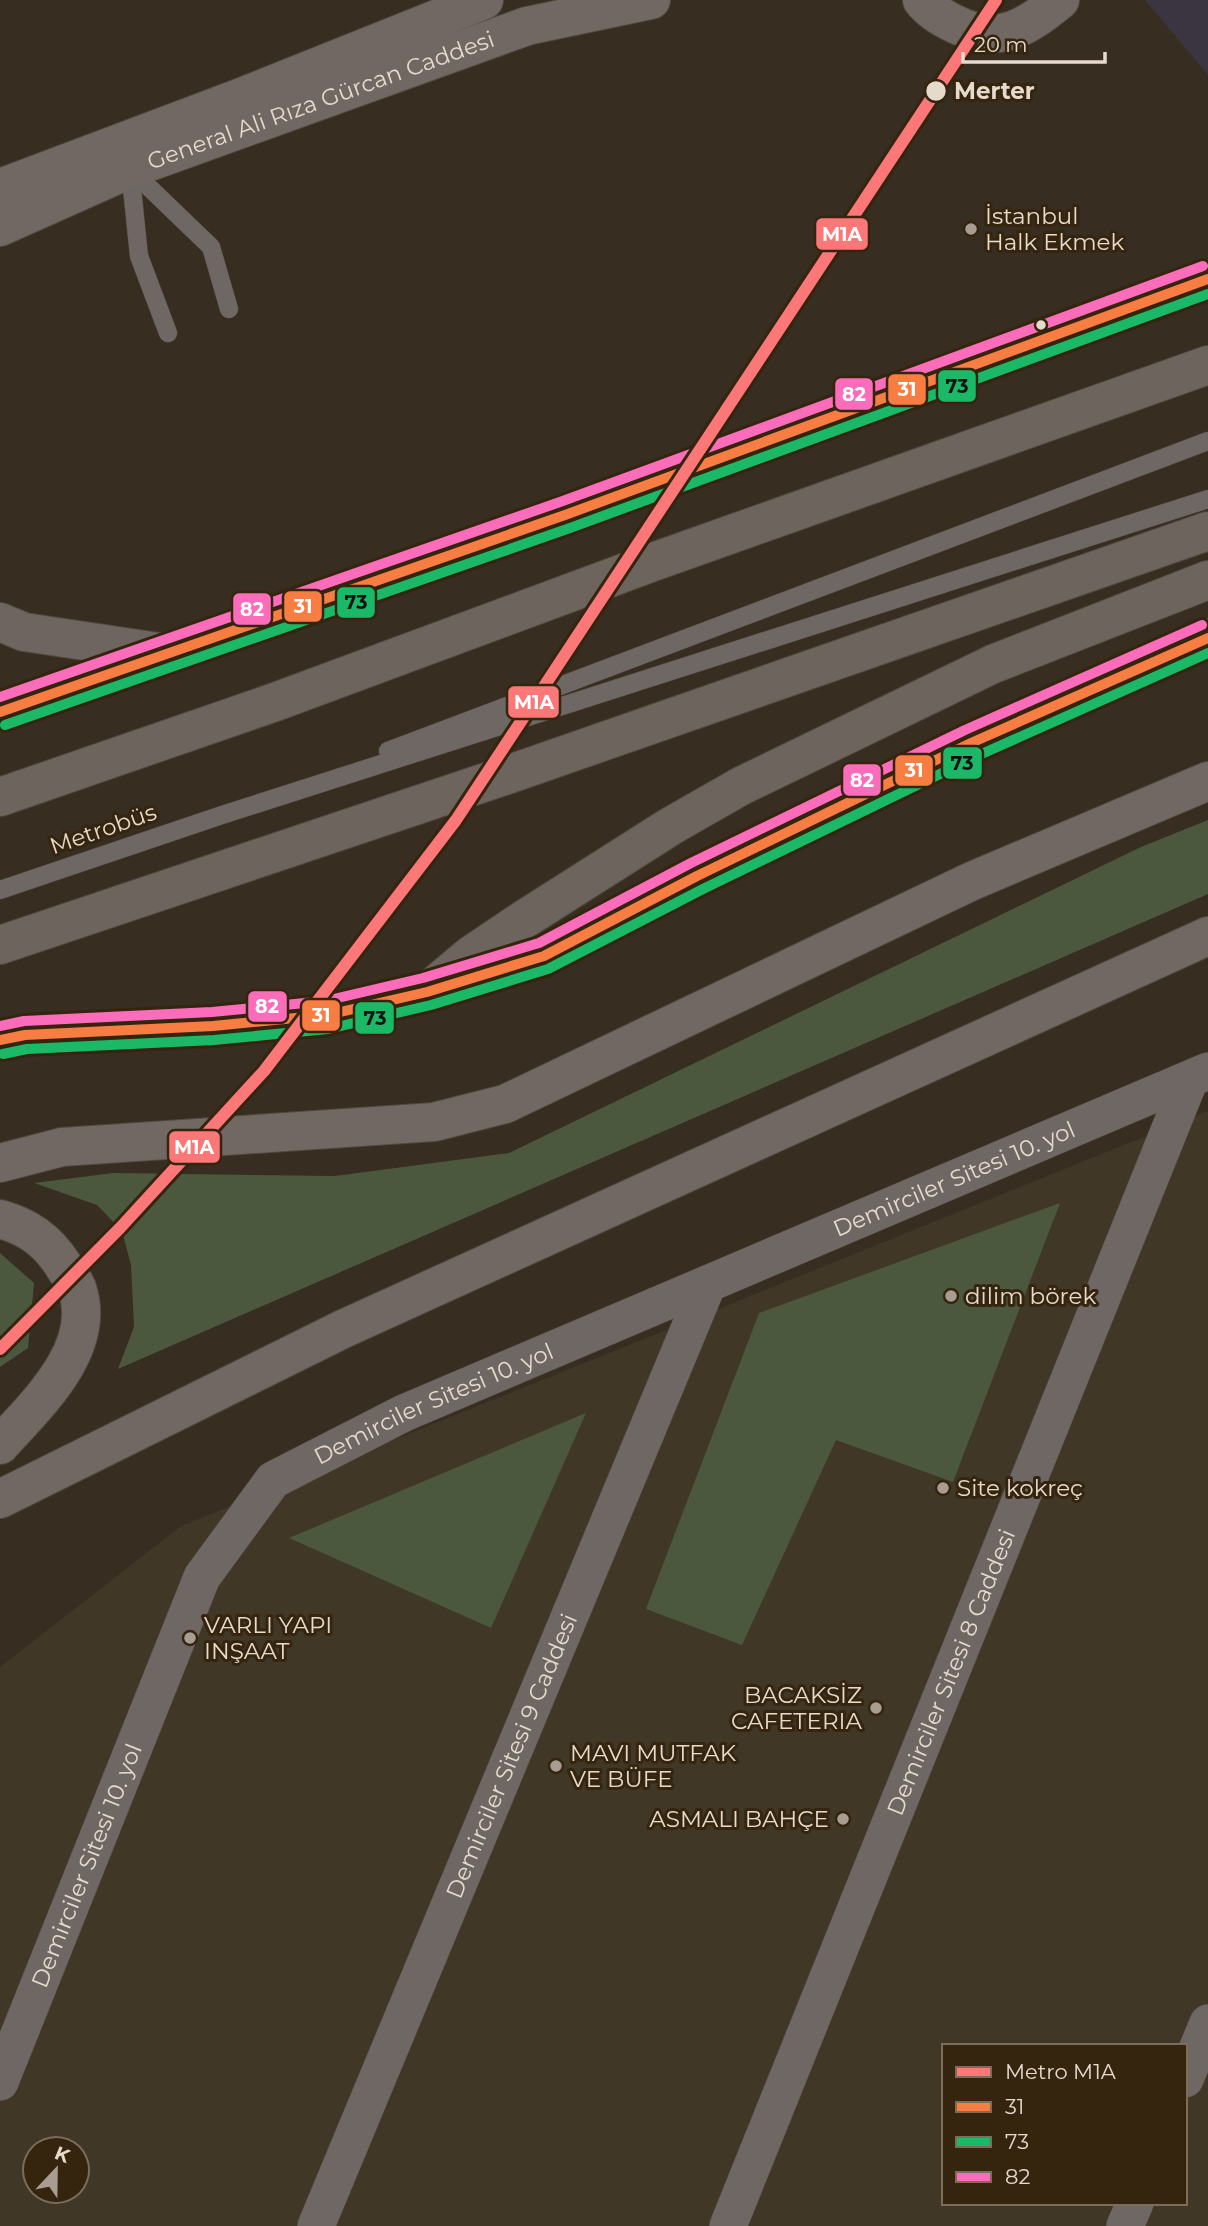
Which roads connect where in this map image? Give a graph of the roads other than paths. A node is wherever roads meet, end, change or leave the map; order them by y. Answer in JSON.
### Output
{"nodes":[{"id":1,"x":484,"y":0,"type":"edge"},
{"id":2,"x":651,"y":0,"type":"edge"},
{"id":3,"x":922,"y":0,"type":"edge"},
{"id":4,"x":1060,"y":0,"type":"edge"},
{"id":5,"x":130,"y":169,"type":"junction"},
{"id":6,"x":0,"y":188,"type":"edge"},
{"id":7,"x":0,"y":227,"type":"edge"},
{"id":8,"x":1208,"y":279,"type":"edge"},
{"id":9,"x":229,"y":309,"type":"dead end"},
{"id":10,"x":168,"y":333,"type":"dead end"},
{"id":11,"x":1208,"y":365,"type":"edge"},
{"id":12,"x":1208,"y":441,"type":"edge"},
{"id":13,"x":1208,"y":499,"type":"edge"},
{"id":14,"x":1208,"y":531,"type":"edge"},
{"id":15,"x":1208,"y":580,"type":"edge"},
{"id":16,"x":0,"y":622,"type":"edge"},
{"id":17,"x":1208,"y":638,"type":"edge"},
{"id":18,"x":163,"y":653,"type":"junction"},
{"id":19,"x":0,"y":712,"type":"edge"},
{"id":20,"x":1208,"y":781,"type":"edge"},
{"id":21,"x":0,"y":797,"type":"edge"},
{"id":22,"x":222,"y":815,"type":"junction"},
{"id":23,"x":0,"y":890,"type":"edge"},
{"id":24,"x":1208,"y":936,"type":"edge"},
{"id":25,"x":0,"y":945,"type":"edge"},
{"id":26,"x":427,"y":992,"type":"junction"},
{"id":27,"x":0,"y":1040,"type":"edge"},
{"id":28,"x":1199,"y":1075,"type":"edge"},
{"id":29,"x":0,"y":1163,"type":"edge"},
{"id":30,"x":0,"y":1219,"type":"edge"},
{"id":31,"x":707,"y":1286,"type":"junction"},
{"id":32,"x":0,"y":1445,"type":"edge"},
{"id":33,"x":0,"y":1499,"type":"edge"},
{"id":34,"x":1208,"y":2023,"type":"edge"},
{"id":35,"x":1187,"y":2074,"type":"edge"},
{"id":36,"x":0,"y":2082,"type":"edge"},
{"id":37,"x":1134,"y":2205,"type":"edge"},
{"id":38,"x":316,"y":2226,"type":"edge"},
{"id":39,"x":728,"y":2226,"type":"edge"},
{"id":40,"x":1125,"y":2226,"type":"edge"}],
"edges":[{"from":1,"to":6,"type":"main road","name":"General Ali Rıza Gürcan Caddesi"},
{"from":2,"to":5,"type":"main road","name":"General Ali Rıza Gürcan Caddesi"},
{"from":3,"to":4,"type":"main road"},
{"from":5,"to":7,"type":"main road","name":"General Ali Rıza Gürcan Caddesi"},
{"from":5,"to":9,"type":"lane"},
{"from":5,"to":10,"type":"lane"},
{"from":8,"to":18,"type":"main road"},
{"from":11,"to":21,"type":"highway"},
{"from":12,"to":22,"type":"lane"},
{"from":13,"to":22,"type":"lane"},
{"from":14,"to":25,"type":"highway"},
{"from":15,"to":26,"type":"highway"},
{"from":16,"to":18,"type":"main road"},
{"from":17,"to":26,"type":"main road"},
{"from":18,"to":19,"type":"main road"},
{"from":20,"to":29,"type":"main road"},
{"from":22,"to":23,"type":"lane","name":"Metrobüs"},
{"from":24,"to":33,"type":"main road"},
{"from":26,"to":27,"type":"main road"},
{"from":28,"to":31,"type":"street","name":"Demirciler Sitesi 10. yol"},
{"from":28,"to":39,"type":"street","name":"Demirciler Sitesi 8 Caddesi"},
{"from":30,"to":32,"type":"main road"},
{"from":31,"to":36,"type":"street","name":"Demirciler Sitesi 10. yol"},
{"from":31,"to":38,"type":"street","name":"Demirciler Sitesi 9 Caddesi"},
{"from":34,"to":35,"type":"street"},
{"from":37,"to":40,"type":"street"}]}
